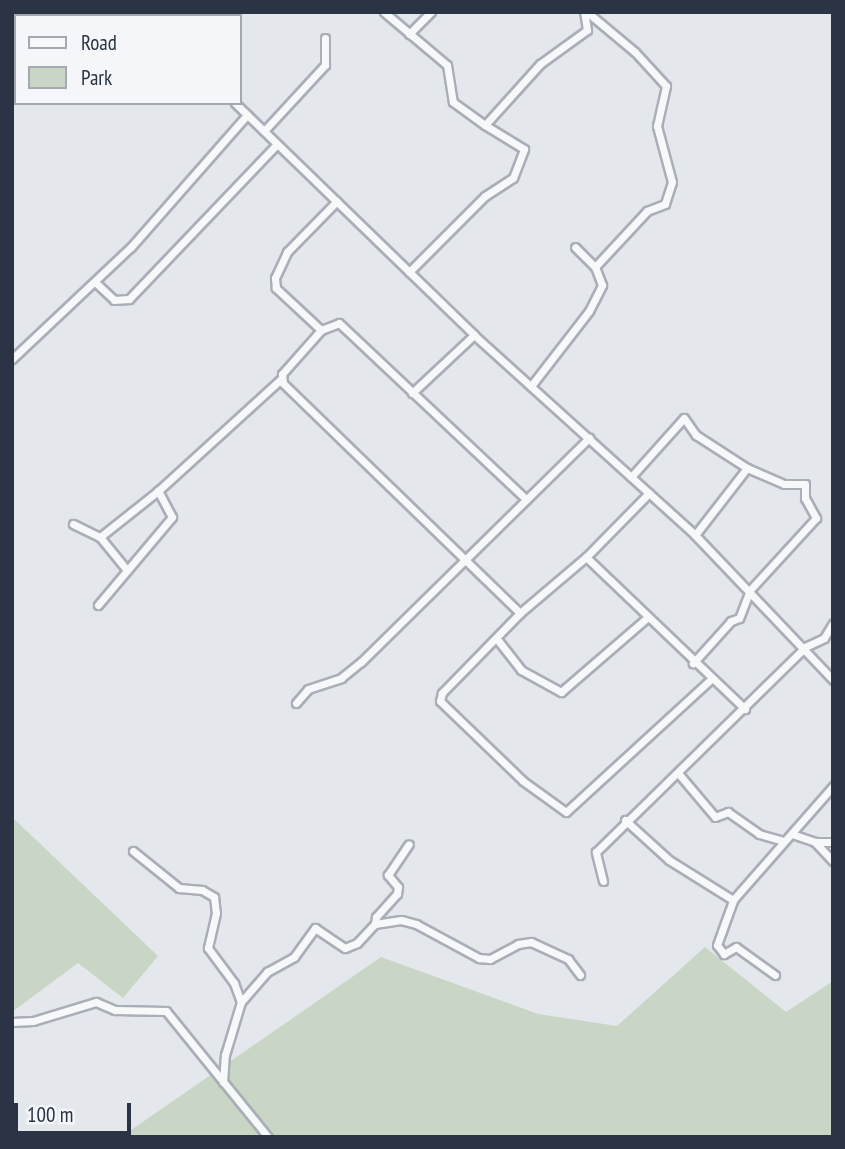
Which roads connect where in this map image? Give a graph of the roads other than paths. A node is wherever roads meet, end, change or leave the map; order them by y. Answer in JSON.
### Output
{"nodes":[{"id":1,"x":384,"y":12,"type":"edge"},
{"id":2,"x":431,"y":12,"type":"edge"},
{"id":3,"x":585,"y":12,"type":"edge"},
{"id":4,"x":409,"y":34,"type":"junction"},
{"id":5,"x":325,"y":38,"type":"dead end"},
{"id":6,"x":237,"y":105,"type":"edge"},
{"id":7,"x":247,"y":115,"type":"junction"},
{"id":8,"x":485,"y":125,"type":"junction"},
{"id":9,"x":264,"y":131,"type":"junction"},
{"id":10,"x":277,"y":144,"type":"junction"},
{"id":11,"x":337,"y":201,"type":"junction"},
{"id":12,"x":575,"y":247,"type":"dead end"},
{"id":13,"x":595,"y":267,"type":"junction"},
{"id":14,"x":409,"y":272,"type":"junction"},
{"id":15,"x":95,"y":282,"type":"junction"},
{"id":16,"x":321,"y":330,"type":"junction"},
{"id":17,"x":474,"y":335,"type":"junction"},
{"id":18,"x":12,"y":359,"type":"edge"},
{"id":19,"x":281,"y":379,"type":"junction"},
{"id":20,"x":531,"y":386,"type":"junction"},
{"id":21,"x":412,"y":393,"type":"junction"},
{"id":22,"x":589,"y":438,"type":"junction"},
{"id":23,"x":747,"y":468,"type":"junction"},
{"id":24,"x":631,"y":477,"type":"junction"},
{"id":25,"x":158,"y":491,"type":"junction"},
{"id":26,"x":649,"y":493,"type":"junction"},
{"id":27,"x":526,"y":499,"type":"junction"},
{"id":28,"x":73,"y":524,"type":"dead end"},
{"id":29,"x":695,"y":535,"type":"junction"},
{"id":30,"x":100,"y":537,"type":"junction"},
{"id":31,"x":586,"y":557,"type":"junction"},
{"id":32,"x":465,"y":558,"type":"junction"},
{"id":33,"x":126,"y":569,"type":"junction"},
{"id":34,"x":750,"y":590,"type":"junction"},
{"id":35,"x":98,"y":605,"type":"dead end"},
{"id":36,"x":520,"y":613,"type":"junction"},
{"id":37,"x":648,"y":617,"type":"junction"},
{"id":38,"x":833,"y":623,"type":"edge"},
{"id":39,"x":497,"y":639,"type":"junction"},
{"id":40,"x":805,"y":648,"type":"junction"},
{"id":41,"x":693,"y":663,"type":"junction"},
{"id":42,"x":710,"y":680,"type":"junction"},
{"id":43,"x":833,"y":680,"type":"edge"},
{"id":44,"x":296,"y":703,"type":"dead end"},
{"id":45,"x":745,"y":709,"type":"junction"},
{"id":46,"x":678,"y":773,"type":"junction"},
{"id":47,"x":833,"y":786,"type":"edge"},
{"id":48,"x":625,"y":820,"type":"junction"},
{"id":49,"x":792,"y":834,"type":"junction"},
{"id":50,"x":783,"y":841,"type":"junction"},
{"id":51,"x":815,"y":842,"type":"junction"},
{"id":52,"x":833,"y":842,"type":"edge"},
{"id":53,"x":409,"y":844,"type":"dead end"},
{"id":54,"x":133,"y":851,"type":"dead end"},
{"id":55,"x":833,"y":861,"type":"edge"},
{"id":56,"x":603,"y":881,"type":"dead end"},
{"id":57,"x":733,"y":900,"type":"junction"},
{"id":58,"x":375,"y":924,"type":"junction"},
{"id":59,"x":580,"y":975,"type":"dead end"},
{"id":60,"x":775,"y":975,"type":"dead end"},
{"id":61,"x":241,"y":1002,"type":"junction"},
{"id":62,"x":12,"y":1022,"type":"edge"},
{"id":63,"x":223,"y":1082,"type":"junction"},
{"id":64,"x":268,"y":1137,"type":"edge"}],
"edges":[{"from":1,"to":4,"type":"street"},
{"from":2,"to":4,"type":"street"},
{"from":3,"to":8,"type":"street"},
{"from":3,"to":13,"type":"street"},
{"from":4,"to":8,"type":"street"},
{"from":5,"to":9,"type":"street"},
{"from":6,"to":7,"type":"street"},
{"from":7,"to":9,"type":"street"},
{"from":7,"to":15,"type":"street"},
{"from":8,"to":14,"type":"street"},
{"from":9,"to":10,"type":"street"},
{"from":10,"to":11,"type":"street"},
{"from":10,"to":15,"type":"street"},
{"from":11,"to":14,"type":"street"},
{"from":11,"to":16,"type":"street"},
{"from":12,"to":13,"type":"street"},
{"from":13,"to":20,"type":"street"},
{"from":14,"to":17,"type":"street"},
{"from":15,"to":18,"type":"street"},
{"from":16,"to":19,"type":"street"},
{"from":16,"to":21,"type":"street"},
{"from":17,"to":20,"type":"street"},
{"from":17,"to":21,"type":"street"},
{"from":19,"to":25,"type":"street"},
{"from":19,"to":32,"type":"street"},
{"from":20,"to":22,"type":"street"},
{"from":21,"to":27,"type":"street"},
{"from":22,"to":24,"type":"street"},
{"from":22,"to":27,"type":"street"},
{"from":23,"to":24,"type":"street"},
{"from":23,"to":29,"type":"street"},
{"from":23,"to":34,"type":"street"},
{"from":24,"to":26,"type":"street"},
{"from":25,"to":30,"type":"street"},
{"from":25,"to":33,"type":"street"},
{"from":26,"to":29,"type":"street"},
{"from":26,"to":31,"type":"street"},
{"from":27,"to":32,"type":"street"},
{"from":28,"to":30,"type":"street"},
{"from":29,"to":34,"type":"street"},
{"from":30,"to":33,"type":"street"},
{"from":31,"to":36,"type":"street"},
{"from":31,"to":37,"type":"street"},
{"from":32,"to":36,"type":"street"},
{"from":32,"to":44,"type":"street"},
{"from":33,"to":35,"type":"street"},
{"from":34,"to":40,"type":"street"},
{"from":34,"to":41,"type":"street"},
{"from":36,"to":39,"type":"street"},
{"from":37,"to":39,"type":"street"},
{"from":37,"to":41,"type":"street"},
{"from":38,"to":40,"type":"street"},
{"from":39,"to":42,"type":"street"},
{"from":40,"to":43,"type":"street"},
{"from":40,"to":45,"type":"street"},
{"from":41,"to":42,"type":"street"},
{"from":42,"to":45,"type":"street"},
{"from":45,"to":46,"type":"street"},
{"from":46,"to":48,"type":"street"},
{"from":46,"to":50,"type":"street"},
{"from":47,"to":49,"type":"street"},
{"from":48,"to":56,"type":"street"},
{"from":48,"to":57,"type":"street"},
{"from":49,"to":50,"type":"street"},
{"from":49,"to":51,"type":"street"},
{"from":50,"to":57,"type":"street"},
{"from":51,"to":52,"type":"street"},
{"from":51,"to":55,"type":"street"},
{"from":53,"to":58,"type":"street"},
{"from":54,"to":61,"type":"street"},
{"from":57,"to":60,"type":"street"},
{"from":58,"to":59,"type":"street"},
{"from":58,"to":61,"type":"street"},
{"from":61,"to":63,"type":"street"},
{"from":62,"to":63,"type":"street"},
{"from":63,"to":64,"type":"street"}]}
